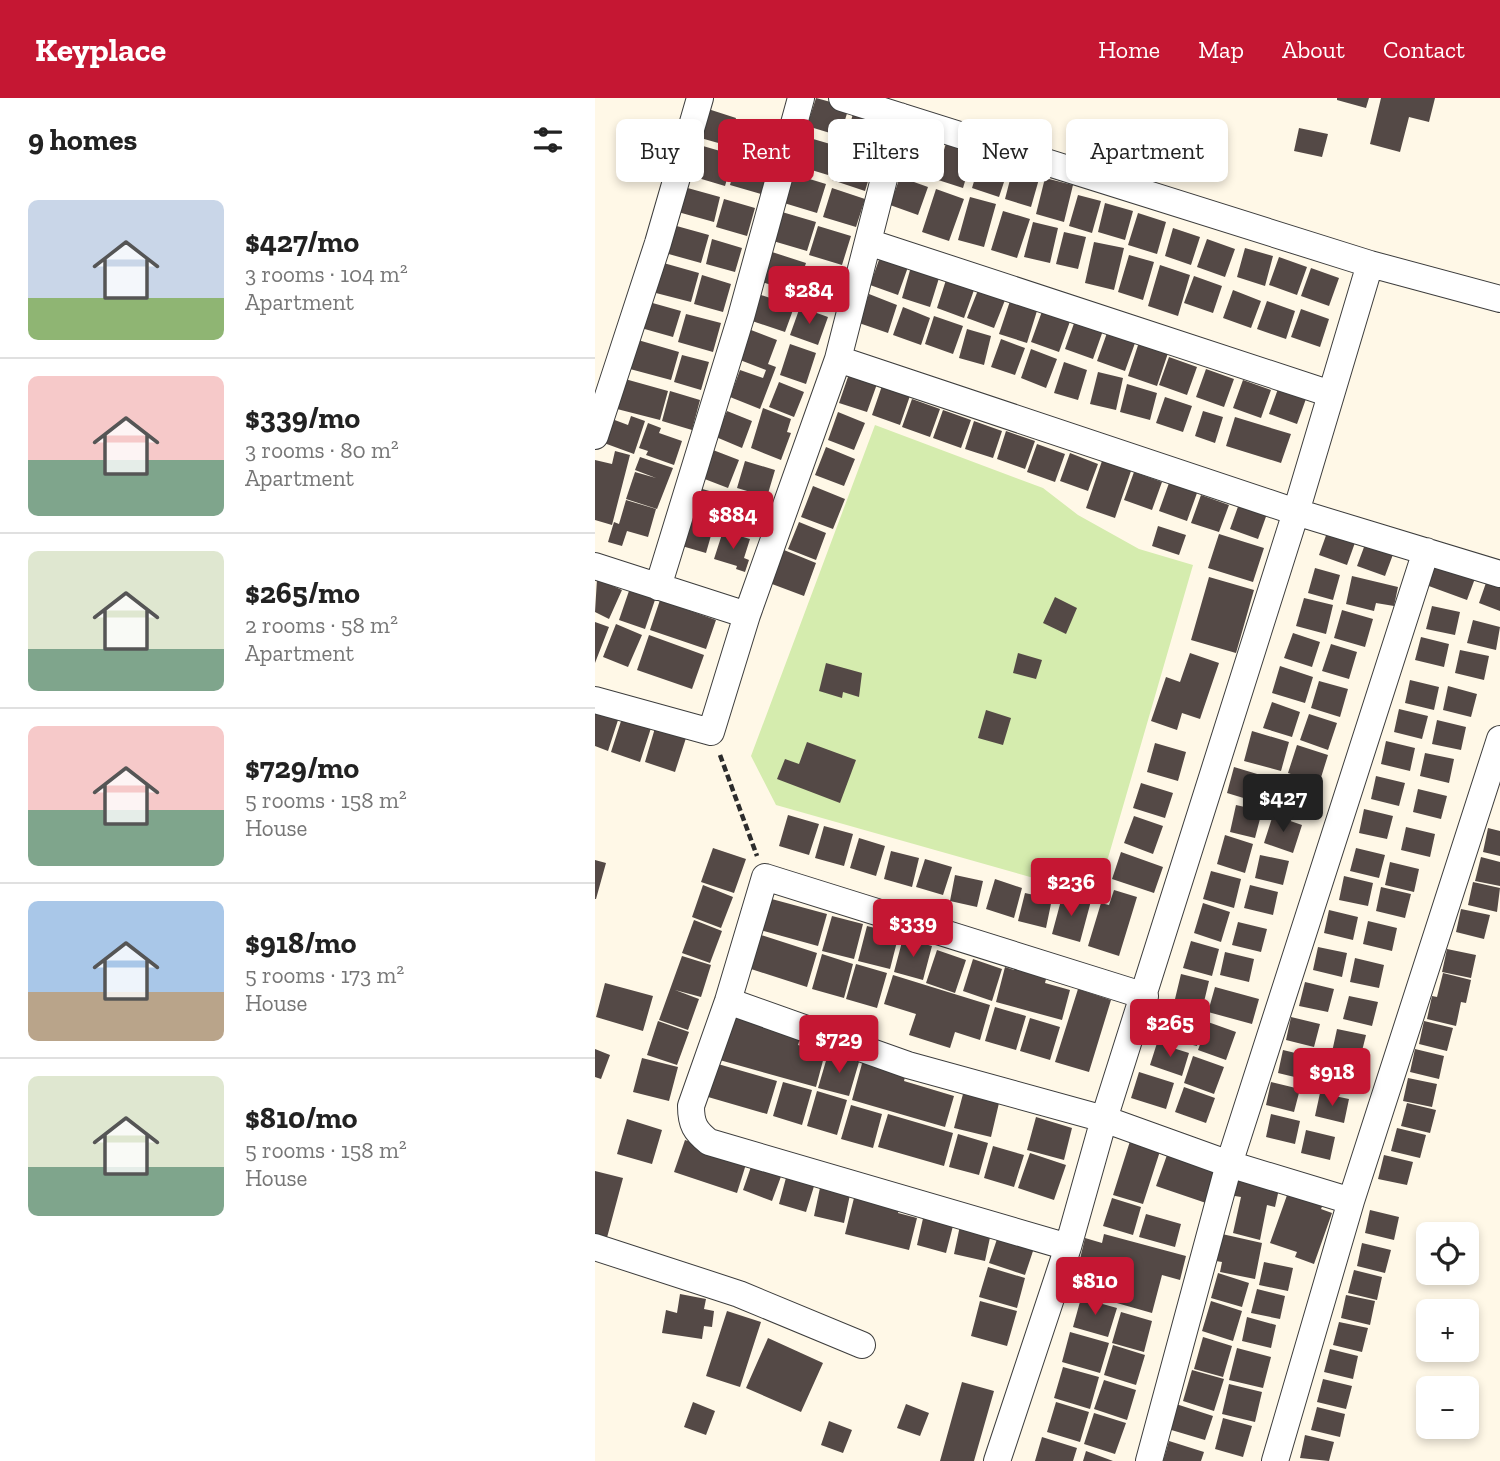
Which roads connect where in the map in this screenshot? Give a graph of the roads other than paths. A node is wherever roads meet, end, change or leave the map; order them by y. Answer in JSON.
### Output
{"nodes":[{"id":1,"x":699,"y":98,"type":"edge"},
{"id":2,"x":801,"y":98,"type":"edge"},
{"id":3,"x":842,"y":98,"type":"edge"},
{"id":4,"x":900,"y":116,"type":"junction"},
{"id":5,"x":868,"y":242,"type":"junction"},
{"id":6,"x":1370,"y":264,"type":"junction"},
{"id":7,"x":1500,"y":299,"type":"edge"},
{"id":8,"x":838,"y":359,"type":"junction"},
{"id":9,"x":1331,"y":394,"type":"junction"},
{"id":10,"x":595,"y":436,"type":"edge"},
{"id":11,"x":1296,"y":512,"type":"junction"},
{"id":12,"x":1426,"y":551,"type":"junction"},
{"id":13,"x":595,"y":566,"type":"edge"},
{"id":14,"x":1500,"y":573,"type":"edge"},
{"id":15,"x":658,"y":587,"type":"junction"},
{"id":16,"x":747,"y":615,"type":"junction"},
{"id":17,"x":595,"y":700,"type":"edge"},
{"id":18,"x":1500,"y":740,"type":"edge"},
{"id":19,"x":1145,"y":996,"type":"junction"},
{"id":20,"x":728,"y":1001,"type":"junction"},
{"id":21,"x":1104,"y":1119,"type":"junction"},
{"id":22,"x":1229,"y":1164,"type":"junction"},
{"id":23,"x":1351,"y":1201,"type":"junction"},
{"id":24,"x":595,"y":1247,"type":"edge"},
{"id":25,"x":1068,"y":1247,"type":"junction"},
{"id":26,"x":862,"y":1345,"type":"dead end"},
{"id":27,"x":997,"y":1461,"type":"edge"},
{"id":28,"x":1149,"y":1461,"type":"edge"},
{"id":29,"x":1275,"y":1461,"type":"edge"}],
"edges":[{"from":1,"to":10,"type":"street"},
{"from":2,"to":15,"type":"street"},
{"from":3,"to":4,"type":"street"},
{"from":4,"to":5,"type":"street"},
{"from":4,"to":6,"type":"street"},
{"from":5,"to":8,"type":"street"},
{"from":5,"to":9,"type":"street"},
{"from":6,"to":7,"type":"street"},
{"from":6,"to":9,"type":"street"},
{"from":8,"to":11,"type":"street"},
{"from":8,"to":16,"type":"street"},
{"from":9,"to":11,"type":"street"},
{"from":11,"to":12,"type":"street"},
{"from":11,"to":19,"type":"street"},
{"from":12,"to":14,"type":"street"},
{"from":12,"to":22,"type":"street"},
{"from":13,"to":15,"type":"street"},
{"from":15,"to":16,"type":"street"},
{"from":16,"to":17,"type":"street"},
{"from":18,"to":23,"type":"street"},
{"from":19,"to":20,"type":"street"},
{"from":19,"to":21,"type":"street"},
{"from":20,"to":21,"type":"street"},
{"from":20,"to":25,"type":"street"},
{"from":21,"to":22,"type":"street"},
{"from":21,"to":25,"type":"street"},
{"from":22,"to":23,"type":"street"},
{"from":22,"to":28,"type":"street"},
{"from":23,"to":29,"type":"street"},
{"from":24,"to":26,"type":"street"},
{"from":25,"to":27,"type":"street"}]}
